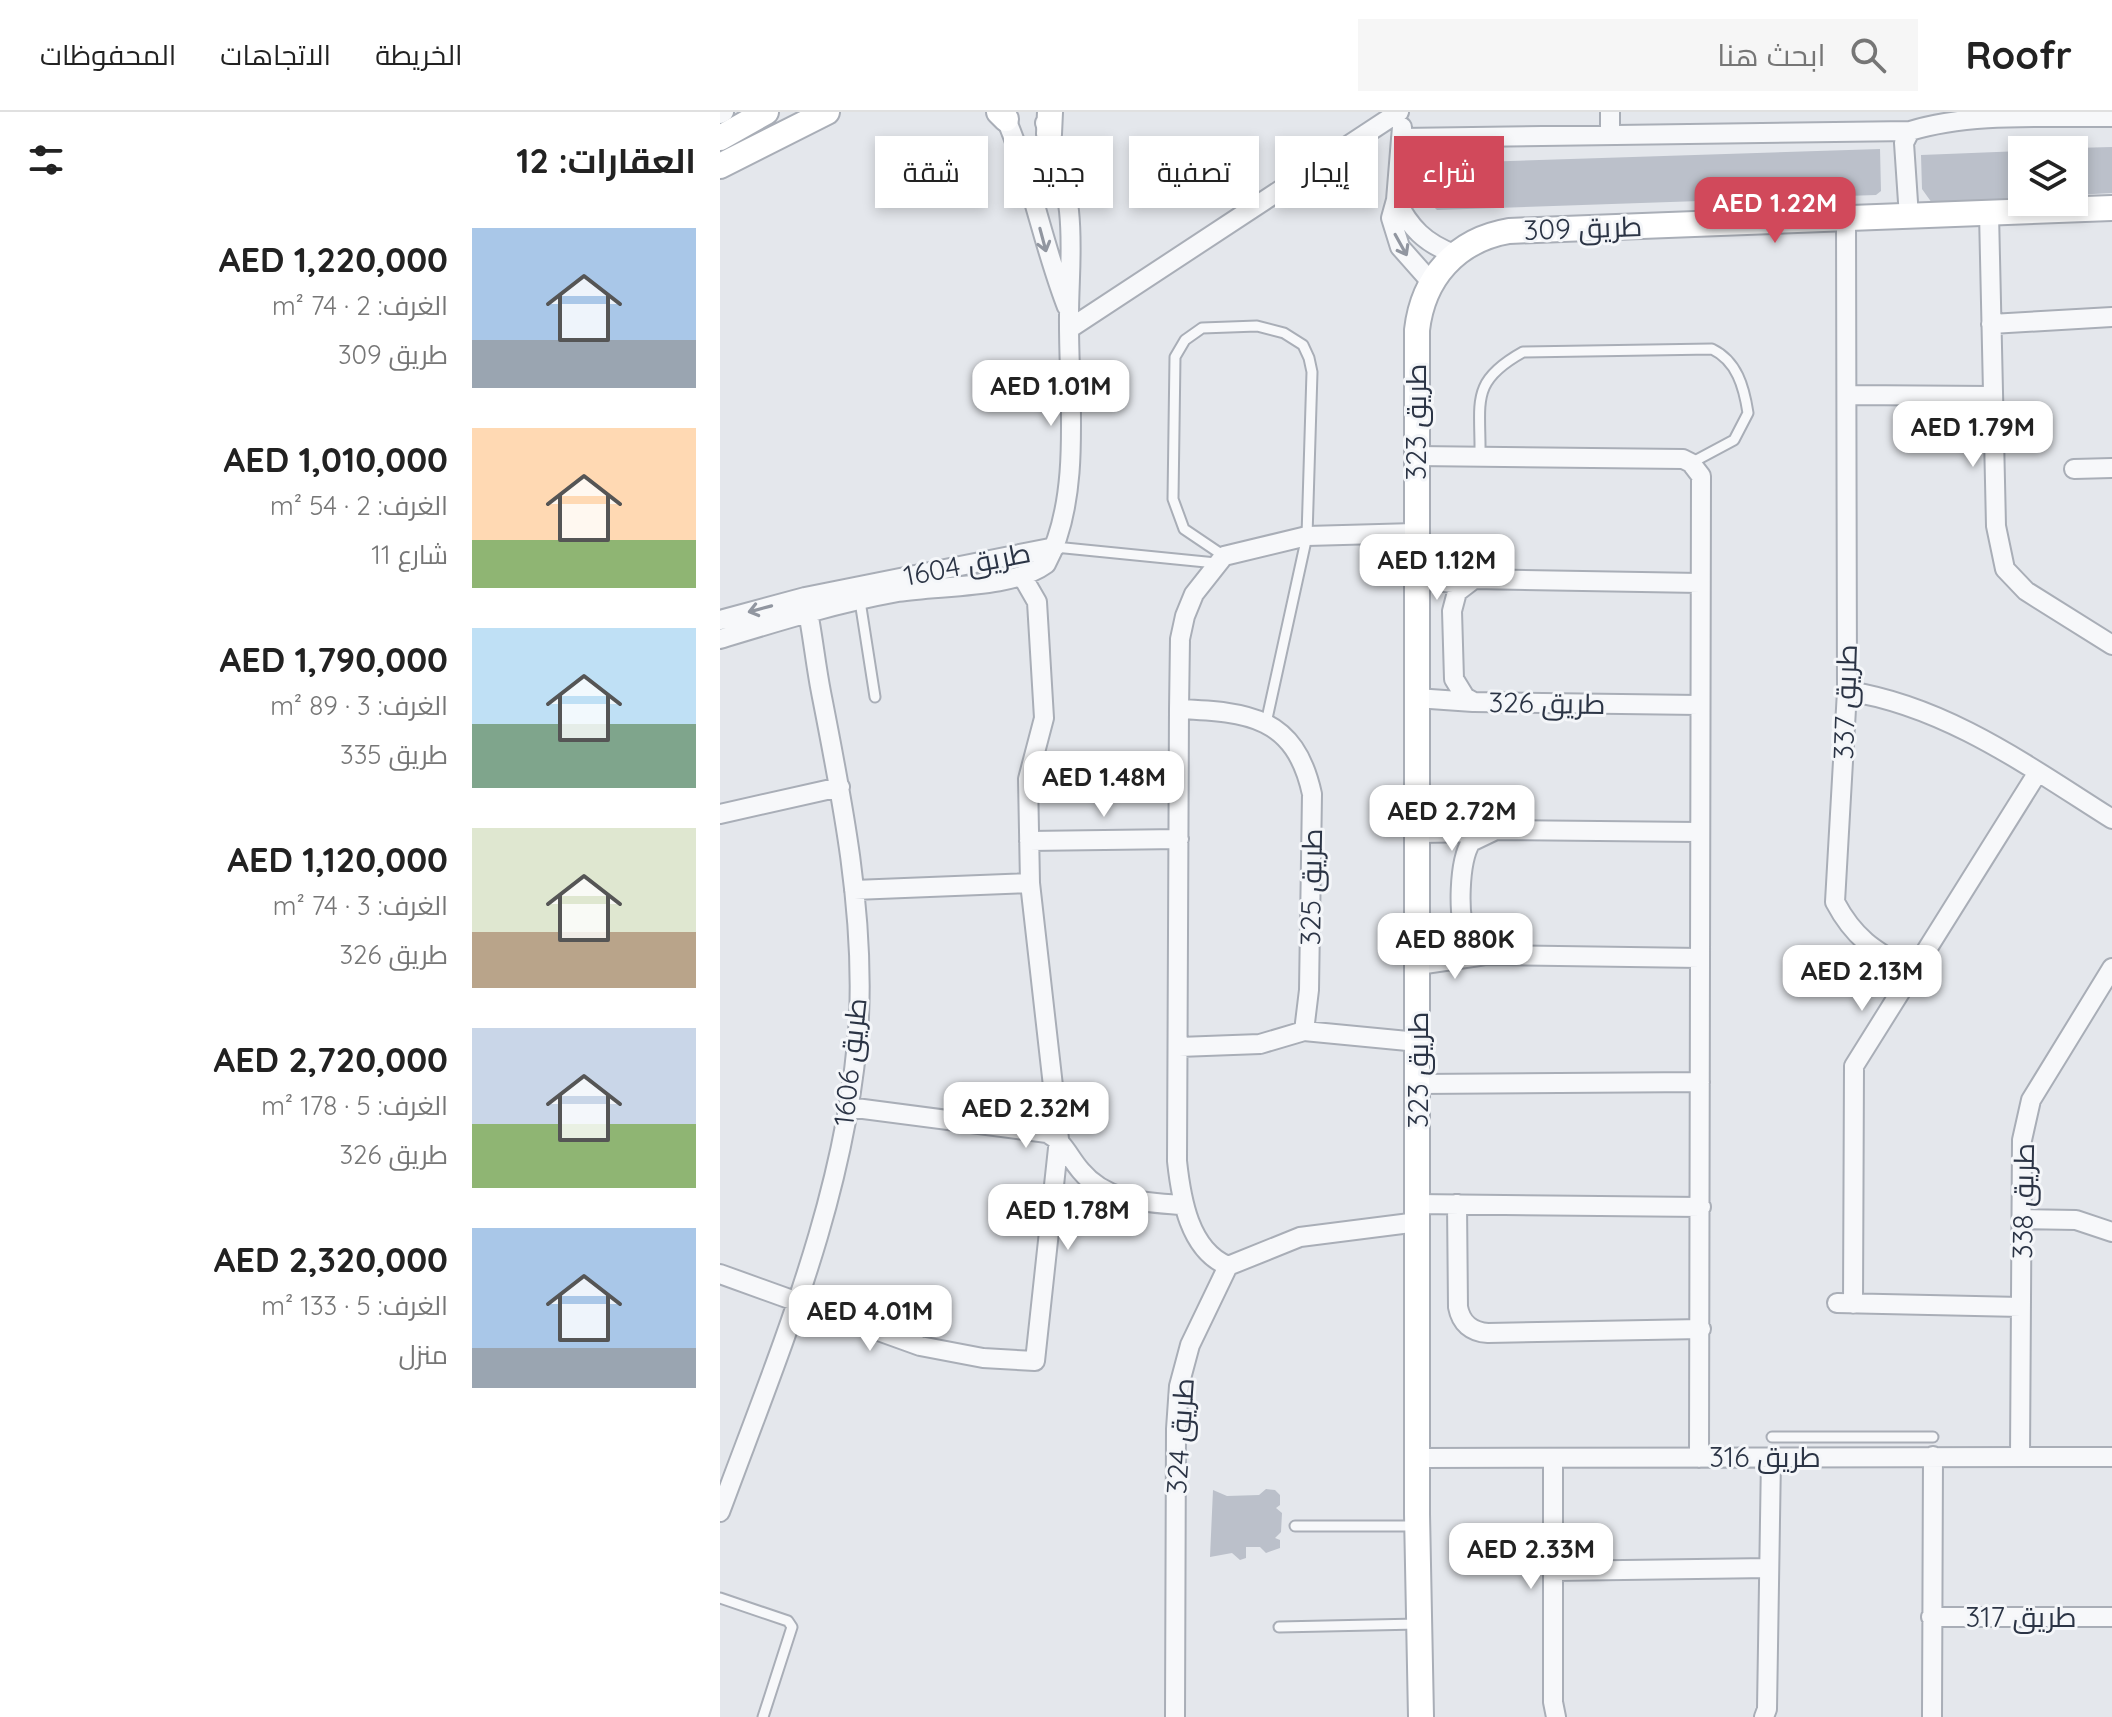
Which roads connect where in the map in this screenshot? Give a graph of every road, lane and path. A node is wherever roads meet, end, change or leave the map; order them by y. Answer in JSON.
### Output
{"nodes":[{"id":1,"x":766,"y":112,"type":"edge"},
{"id":2,"x":827,"y":112,"type":"edge"},
{"id":3,"x":1401,"y":112,"type":"edge"},
{"id":4,"x":1610,"y":112,"type":"edge"},
{"id":5,"x":1003,"y":114,"type":"edge"},
{"id":6,"x":1990,"y":116,"type":"edge"},
{"id":7,"x":2112,"y":117,"type":"edge"},
{"id":8,"x":1046,"y":119,"type":"edge"},
{"id":9,"x":1910,"y":131,"type":"junction"},
{"id":10,"x":1610,"y":135,"type":"junction"},
{"id":11,"x":1401,"y":136,"type":"edge"},
{"id":12,"x":1504,"y":137,"type":"edge"},
{"id":13,"x":720,"y":138,"type":"edge"},
{"id":14,"x":720,"y":166,"type":"edge"},
{"id":15,"x":1394,"y":207,"type":"edge"},
{"id":16,"x":1401,"y":208,"type":"edge"},
{"id":17,"x":2112,"y":208,"type":"edge"},
{"id":18,"x":2088,"y":209,"type":"edge"},
{"id":19,"x":2008,"y":212,"type":"edge"},
{"id":20,"x":1989,"y":213,"type":"junction"},
{"id":21,"x":2061,"y":216,"type":"edge"},
{"id":22,"x":1909,"y":217,"type":"junction"},
{"id":23,"x":1846,"y":219,"type":"junction"},
{"id":24,"x":2112,"y":221,"type":"edge"},
{"id":25,"x":1509,"y":231,"type":"joint"},
{"id":26,"x":1454,"y":254,"type":"junction"},
{"id":27,"x":1431,"y":282,"type":"junction"},
{"id":28,"x":2112,"y":317,"type":"edge"},
{"id":29,"x":1069,"y":321,"type":"junction"},
{"id":30,"x":1991,"y":324,"type":"junction"},
{"id":31,"x":1849,"y":395,"type":"junction"},
{"id":32,"x":1991,"y":396,"type":"junction"},
{"id":33,"x":1416,"y":456,"type":"junction"},
{"id":34,"x":1480,"y":457,"type":"junction"},
{"id":35,"x":1691,"y":463,"type":"junction"},
{"id":36,"x":2112,"y":468,"type":"edge"},
{"id":37,"x":2074,"y":469,"type":"dead end"},
{"id":38,"x":1415,"y":533,"type":"junction"},
{"id":39,"x":1307,"y":536,"type":"junction"},
{"id":40,"x":1055,"y":547,"type":"junction"},
{"id":41,"x":1220,"y":560,"type":"junction"},
{"id":42,"x":1022,"y":576,"type":"junction"},
{"id":43,"x":1416,"y":579,"type":"junction"},
{"id":44,"x":1700,"y":583,"type":"junction"},
{"id":45,"x":1463,"y":584,"type":"junction"},
{"id":46,"x":860,"y":601,"type":"junction"},
{"id":47,"x":806,"y":605,"type":"junction"},
{"id":48,"x":720,"y":620,"type":"edge"},
{"id":49,"x":720,"y":639,"type":"edge"},
{"id":50,"x":2112,"y":645,"type":"edge"},
{"id":51,"x":1847,"y":691,"type":"junction"},
{"id":52,"x":875,"y":697,"type":"dead end"},
{"id":53,"x":1416,"y":698,"type":"junction"},
{"id":54,"x":1474,"y":702,"type":"junction"},
{"id":55,"x":1699,"y":705,"type":"junction"},
{"id":56,"x":1179,"y":709,"type":"junction"},
{"id":57,"x":1266,"y":723,"type":"junction"},
{"id":58,"x":2038,"y":772,"type":"junction"},
{"id":59,"x":840,"y":787,"type":"junction"},
{"id":60,"x":720,"y":814,"type":"edge"},
{"id":61,"x":2112,"y":819,"type":"edge"},
{"id":62,"x":1487,"y":832,"type":"junction"},
{"id":63,"x":1698,"y":832,"type":"junction"},
{"id":64,"x":1417,"y":833,"type":"junction"},
{"id":65,"x":1179,"y":839,"type":"junction"},
{"id":66,"x":1029,"y":841,"type":"junction"},
{"id":67,"x":1030,"y":883,"type":"junction"},
{"id":68,"x":854,"y":890,"type":"junction"},
{"id":69,"x":1486,"y":955,"type":"junction"},
{"id":70,"x":1700,"y":958,"type":"junction"},
{"id":71,"x":1418,"y":965,"type":"junction"},
{"id":72,"x":2112,"y":968,"type":"edge"},
{"id":73,"x":1912,"y":972,"type":"junction"},
{"id":74,"x":1304,"y":1031,"type":"junction"},
{"id":75,"x":1418,"y":1042,"type":"junction"},
{"id":76,"x":1179,"y":1047,"type":"junction"},
{"id":77,"x":1700,"y":1082,"type":"junction"},
{"id":78,"x":1418,"y":1084,"type":"junction"},
{"id":79,"x":848,"y":1107,"type":"junction"},
{"id":80,"x":1059,"y":1139,"type":"junction"},
{"id":81,"x":1457,"y":1204,"type":"junction"},
{"id":82,"x":1181,"y":1205,"type":"junction"},
{"id":83,"x":1701,"y":1207,"type":"junction"},
{"id":84,"x":1418,"y":1213,"type":"junction"},
{"id":85,"x":2023,"y":1219,"type":"junction"},
{"id":86,"x":2112,"y":1232,"type":"edge"},
{"id":87,"x":1228,"y":1266,"type":"junction"},
{"id":88,"x":720,"y":1274,"type":"edge"},
{"id":89,"x":798,"y":1301,"type":"junction"},
{"id":90,"x":2021,"y":1307,"type":"junction"},
{"id":91,"x":1701,"y":1329,"type":"junction"},
{"id":92,"x":1772,"y":1437,"type":"dead end"},
{"id":93,"x":1933,"y":1437,"type":"dead end"},
{"id":94,"x":1933,"y":1456,"type":"junction"},
{"id":95,"x":2020,"y":1457,"type":"junction"},
{"id":96,"x":2112,"y":1457,"type":"edge"},
{"id":97,"x":1419,"y":1458,"type":"junction"},
{"id":98,"x":1553,"y":1458,"type":"junction"},
{"id":99,"x":1699,"y":1458,"type":"junction"},
{"id":100,"x":1771,"y":1458,"type":"junction"},
{"id":101,"x":720,"y":1512,"type":"edge"},
{"id":102,"x":1295,"y":1526,"type":"dead end"},
{"id":103,"x":1417,"y":1526,"type":"junction"},
{"id":104,"x":1769,"y":1568,"type":"junction"},
{"id":105,"x":1552,"y":1571,"type":"junction"},
{"id":106,"x":720,"y":1598,"type":"edge"},
{"id":107,"x":1931,"y":1617,"type":"junction"},
{"id":108,"x":2112,"y":1617,"type":"edge"},
{"id":109,"x":1418,"y":1624,"type":"junction"},
{"id":110,"x":1279,"y":1627,"type":"dead end"},
{"id":111,"x":763,"y":1717,"type":"edge"},
{"id":112,"x":1175,"y":1717,"type":"edge"},
{"id":113,"x":1421,"y":1717,"type":"edge"},
{"id":114,"x":1556,"y":1717,"type":"edge"},
{"id":115,"x":1764,"y":1717,"type":"edge"},
{"id":116,"x":1932,"y":1717,"type":"edge"}],
"edges":[{"from":1,"to":13,"type":"street"},
{"from":2,"to":14,"type":"street"},
{"from":3,"to":11,"type":"street"},
{"from":3,"to":29,"type":"street"},
{"from":4,"to":10,"type":"street"},
{"from":5,"to":29,"type":"street","one_way":true},
{"from":6,"to":7,"type":"street"},
{"from":6,"to":9,"type":"street"},
{"from":8,"to":29,"type":"street"},
{"from":9,"to":10,"type":"street"},
{"from":9,"to":22,"type":"street"},
{"from":10,"to":12,"type":"street"},
{"from":15,"to":27,"type":"street","one_way":true},
{"from":16,"to":26,"type":"street"},
{"from":17,"to":18,"type":"street","name":"طريق 309"},
{"from":19,"to":20,"type":"street","name":"طريق 309"},
{"from":20,"to":22,"type":"street","name":"طريق 309"},
{"from":20,"to":30,"type":"street"},
{"from":21,"to":24,"type":"street","name":"طريق 309"},
{"from":22,"to":23,"type":"street","name":"طريق 309"},
{"from":23,"to":25,"type":"street","name":"طريق 309"},
{"from":23,"to":31,"type":"street","name":"طريق 337"},
{"from":25,"to":26,"type":"street","name":"طريق 323"},
{"from":26,"to":27,"type":"street","name":"طريق 323"},
{"from":27,"to":33,"type":"street","name":"طريق 323"},
{"from":28,"to":30,"type":"street"},
{"from":29,"to":40,"type":"street"},
{"from":30,"to":32,"type":"street"},
{"from":31,"to":32,"type":"street"},
{"from":31,"to":51,"type":"street","name":"طريق 337"},
{"from":32,"to":50,"type":"street"},
{"from":33,"to":34,"type":"street"},
{"from":33,"to":38,"type":"street","name":"طريق 323"},
{"from":34,"to":35,"type":"street"},
{"from":34,"to":35,"type":"lane"},
{"from":35,"to":44,"type":"street"},
{"from":36,"to":37,"type":"street"},
{"from":38,"to":39,"type":"street"},
{"from":38,"to":43,"type":"street","name":"طريق 323"},
{"from":39,"to":41,"type":"street"},
{"from":39,"to":41,"type":"lane"},
{"from":39,"to":57,"type":"lane"},
{"from":40,"to":41,"type":"lane"},
{"from":40,"to":42,"type":"street","name":"طريق 1604"},
{"from":40,"to":47,"type":"street","name":"طريق 1604"},
{"from":41,"to":56,"type":"street"},
{"from":42,"to":46,"type":"street","name":"طريق 1604"},
{"from":42,"to":66,"type":"street"},
{"from":43,"to":45,"type":"street"},
{"from":43,"to":53,"type":"street","name":"طريق 323"},
{"from":44,"to":45,"type":"street"},
{"from":44,"to":55,"type":"street"},
{"from":45,"to":54,"type":"street","name":"طريق 326"},
{"from":46,"to":47,"type":"street","name":"طريق 1604"},
{"from":46,"to":52,"type":"lane"},
{"from":47,"to":48,"type":"street","name":"طريق 1604","one_way":true},
{"from":47,"to":49,"type":"street","name":"طريق 1604"},
{"from":47,"to":59,"type":"street","name":"طريق 1606"},
{"from":51,"to":58,"type":"street"},
{"from":51,"to":73,"type":"street","name":"طريق 337"},
{"from":53,"to":54,"type":"street"},
{"from":53,"to":64,"type":"street","name":"طريق 323"},
{"from":54,"to":55,"type":"street","name":"طريق 326"},
{"from":55,"to":63,"type":"street"},
{"from":56,"to":57,"type":"street","name":"طريق 325"},
{"from":56,"to":65,"type":"street"},
{"from":57,"to":74,"type":"street","name":"طريق 325"},
{"from":58,"to":61,"type":"street"},
{"from":58,"to":73,"type":"street"},
{"from":59,"to":60,"type":"street"},
{"from":59,"to":68,"type":"street","name":"طريق 1606"},
{"from":62,"to":63,"type":"street"},
{"from":62,"to":64,"type":"street"},
{"from":62,"to":69,"type":"street"},
{"from":63,"to":70,"type":"street"},
{"from":64,"to":71,"type":"street","name":"طريق 323"},
{"from":65,"to":66,"type":"street"},
{"from":65,"to":76,"type":"street"},
{"from":66,"to":67,"type":"street"},
{"from":67,"to":68,"type":"street"},
{"from":67,"to":80,"type":"street"},
{"from":68,"to":79,"type":"street","name":"طريق 1606"},
{"from":69,"to":70,"type":"street"},
{"from":69,"to":71,"type":"street"},
{"from":70,"to":77,"type":"street"},
{"from":71,"to":75,"type":"street","name":"طريق 323"},
{"from":72,"to":85,"type":"street","name":"طريق 338"},
{"from":73,"to":90,"type":"street"},
{"from":74,"to":75,"type":"street"},
{"from":74,"to":76,"type":"street"},
{"from":75,"to":78,"type":"street","name":"طريق 323"},
{"from":76,"to":82,"type":"street"},
{"from":77,"to":78,"type":"street"},
{"from":77,"to":83,"type":"street"},
{"from":78,"to":84,"type":"street","name":"طريق 323"},
{"from":79,"to":80,"type":"street"},
{"from":79,"to":89,"type":"street","name":"طريق 1606"},
{"from":80,"to":82,"type":"street"},
{"from":80,"to":89,"type":"street"},
{"from":81,"to":83,"type":"street"},
{"from":81,"to":84,"type":"street"},
{"from":81,"to":91,"type":"street"},
{"from":82,"to":87,"type":"street"},
{"from":83,"to":91,"type":"street"},
{"from":84,"to":87,"type":"street"},
{"from":84,"to":97,"type":"street","name":"طريق 323"},
{"from":85,"to":86,"type":"street"},
{"from":85,"to":90,"type":"street","name":"طريق 338"},
{"from":87,"to":112,"type":"street","name":"طريق 324"},
{"from":88,"to":89,"type":"street"},
{"from":89,"to":101,"type":"street","name":"طريق 1606"},
{"from":90,"to":95,"type":"street","name":"طريق 338"},
{"from":91,"to":99,"type":"street"},
{"from":92,"to":93,"type":"lane"},
{"from":94,"to":95,"type":"street","name":"طريق 316"},
{"from":94,"to":100,"type":"street","name":"طريق 316"},
{"from":94,"to":107,"type":"street","name":"طريق 317"},
{"from":95,"to":96,"type":"street","name":"طريق 316"},
{"from":97,"to":98,"type":"street","name":"طريق 316"},
{"from":97,"to":103,"type":"street","name":"طريق 323"},
{"from":98,"to":99,"type":"street","name":"طريق 316"},
{"from":98,"to":105,"type":"street"},
{"from":99,"to":100,"type":"street","name":"طريق 316"},
{"from":100,"to":104,"type":"street"},
{"from":102,"to":103,"type":"lane"},
{"from":103,"to":109,"type":"street","name":"طريق 323"},
{"from":104,"to":105,"type":"street"},
{"from":104,"to":115,"type":"street"},
{"from":105,"to":114,"type":"street"},
{"from":106,"to":111,"type":"lane"},
{"from":107,"to":108,"type":"street","name":"طريق 317"},
{"from":107,"to":116,"type":"street","name":"طريق 317"},
{"from":109,"to":110,"type":"lane"},
{"from":109,"to":113,"type":"street","name":"طريق 323"}]}
